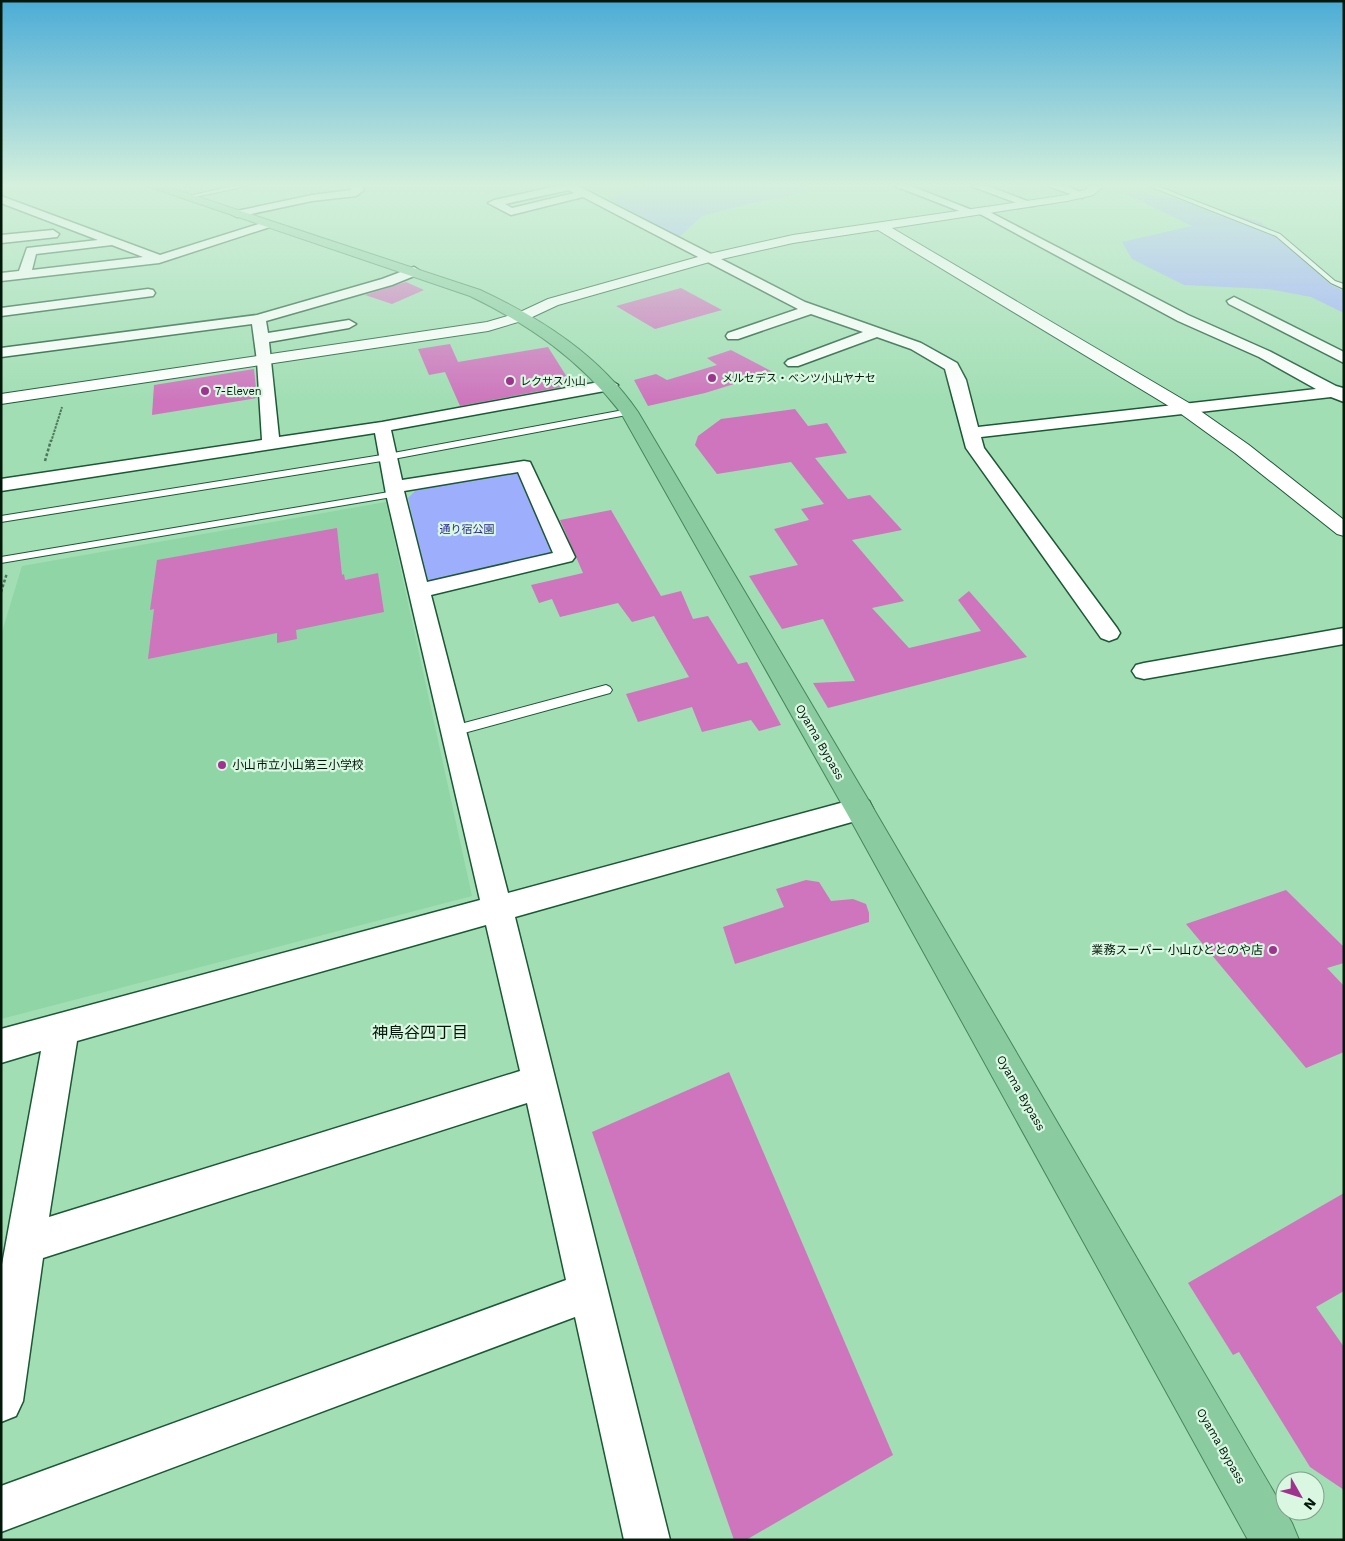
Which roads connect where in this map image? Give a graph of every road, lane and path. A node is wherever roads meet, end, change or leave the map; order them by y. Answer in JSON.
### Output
{"nodes":[{"id":1,"x":29,"y":258,"type":"edge"},
{"id":2,"x":162,"y":258,"type":"edge"},
{"id":3,"x":374,"y":258,"type":"edge"},
{"id":4,"x":710,"y":258,"type":"joint"},
{"id":5,"x":933,"y":258,"type":"edge"},
{"id":6,"x":1066,"y":258,"type":"edge"},
{"id":7,"x":1305,"y":258,"type":"edge"},
{"id":8,"x":159,"y":259,"type":"junction"},
{"id":9,"x":414,"y":271,"type":"junction"},
{"id":10,"x":24,"y":275,"type":"junction"},
{"id":11,"x":1,"y":278,"type":"edge"},
{"id":12,"x":151,"y":284,"type":"junction"},
{"id":13,"x":1344,"y":287,"type":"edge"},
{"id":14,"x":1234,"y":301,"type":"dead end"},
{"id":15,"x":303,"y":306,"type":"junction"},
{"id":16,"x":811,"y":309,"type":"junction"},
{"id":17,"x":1,"y":312,"type":"edge"},
{"id":18,"x":522,"y":316,"type":"junction"},
{"id":19,"x":258,"y":319,"type":"junction"},
{"id":20,"x":349,"y":324,"type":"junction"},
{"id":21,"x":168,"y":330,"type":"junction"},
{"id":22,"x":366,"y":330,"type":"dead end"},
{"id":23,"x":877,"y":332,"type":"junction"},
{"id":24,"x":733,"y":336,"type":"dead end"},
{"id":25,"x":261,"y":339,"type":"junction"},
{"id":26,"x":1,"y":353,"type":"edge"},
{"id":27,"x":1344,"y":358,"type":"edge"},
{"id":28,"x":265,"y":360,"type":"junction"},
{"id":29,"x":793,"y":363,"type":"dead end"},
{"id":30,"x":610,"y":385,"type":"junction"},
{"id":31,"x":1341,"y":393,"type":"edge"},
{"id":32,"x":1,"y":399,"type":"edge"},
{"id":33,"x":1183,"y":407,"type":"junction"},
{"id":34,"x":629,"y":412,"type":"junction"},
{"id":35,"x":382,"y":427,"type":"junction"},
{"id":36,"x":972,"y":433,"type":"junction"},
{"id":37,"x":271,"y":444,"type":"junction"},
{"id":38,"x":388,"y":457,"type":"junction"},
{"id":39,"x":1,"y":485,"type":"edge"},
{"id":40,"x":394,"y":490,"type":"junction"},
{"id":41,"x":1,"y":519,"type":"edge"},
{"id":42,"x":1344,"y":530,"type":"edge"},
{"id":43,"x":1,"y":560,"type":"edge"},
{"id":44,"x":419,"y":590,"type":"junction"},
{"id":45,"x":1109,"y":633,"type":"dead end"},
{"id":46,"x":1344,"y":636,"type":"edge"},
{"id":47,"x":1144,"y":671,"type":"dead end"},
{"id":48,"x":606,"y":690,"type":"dead end"},
{"id":49,"x":454,"y":731,"type":"junction"},
{"id":50,"x":859,"y":809,"type":"junction"},
{"id":51,"x":496,"y":907,"type":"junction"},
{"id":52,"x":62,"y":1029,"type":"junction"},
{"id":53,"x":1,"y":1046,"type":"edge"},
{"id":54,"x":540,"y":1082,"type":"junction"},
{"id":55,"x":25,"y":1244,"type":"junction"},
{"id":56,"x":589,"y":1292,"type":"junction"},
{"id":57,"x":1,"y":1401,"type":"edge"},
{"id":58,"x":1,"y":1509,"type":"edge"},
{"id":59,"x":647,"y":1540,"type":"edge"},
{"id":60,"x":1275,"y":1540,"type":"edge"}],
"edges":[{"from":1,"to":10,"type":"street"},
{"from":2,"to":8,"type":"street"},
{"from":3,"to":9,"type":"highway","name":"Oyama Bypass"},
{"from":4,"to":16,"type":"street"},
{"from":4,"to":18,"type":"street"},
{"from":5,"to":33,"type":"street"},
{"from":6,"to":31,"type":"street"},
{"from":7,"to":13,"type":"lane"},
{"from":8,"to":10,"type":"street"},
{"from":8,"to":12,"type":"street"},
{"from":9,"to":15,"type":"street"},
{"from":9,"to":18,"type":"highway","name":"Oyama Bypass"},
{"from":10,"to":11,"type":"street"},
{"from":12,"to":17,"type":"street"},
{"from":12,"to":21,"type":"street"},
{"from":14,"to":27,"type":"street"},
{"from":15,"to":19,"type":"street"},
{"from":15,"to":20,"type":"street"},
{"from":16,"to":23,"type":"street"},
{"from":16,"to":24,"type":"street"},
{"from":18,"to":28,"type":"street"},
{"from":18,"to":30,"type":"highway","name":"Oyama Bypass"},
{"from":19,"to":21,"type":"street"},
{"from":19,"to":25,"type":"street"},
{"from":20,"to":22,"type":"street"},
{"from":20,"to":25,"type":"street"},
{"from":21,"to":26,"type":"street"},
{"from":23,"to":29,"type":"street"},
{"from":23,"to":36,"type":"street"},
{"from":25,"to":28,"type":"street"},
{"from":28,"to":32,"type":"street"},
{"from":28,"to":37,"type":"street"},
{"from":30,"to":34,"type":"highway","name":"Oyama Bypass"},
{"from":30,"to":35,"type":"street"},
{"from":31,"to":33,"type":"street"},
{"from":33,"to":36,"type":"street"},
{"from":33,"to":42,"type":"street"},
{"from":34,"to":38,"type":"lane"},
{"from":34,"to":50,"type":"highway","name":"Oyama Bypass"},
{"from":35,"to":37,"type":"street"},
{"from":35,"to":38,"type":"street"},
{"from":36,"to":45,"type":"street"},
{"from":37,"to":39,"type":"street"},
{"from":38,"to":40,"type":"street"},
{"from":38,"to":41,"type":"lane"},
{"from":40,"to":43,"type":"lane"},
{"from":40,"to":44,"type":"street"},
{"from":40,"to":44,"type":"street"},
{"from":44,"to":49,"type":"street"},
{"from":46,"to":47,"type":"street"},
{"from":48,"to":49,"type":"lane"},
{"from":49,"to":51,"type":"street"},
{"from":50,"to":51,"type":"street"},
{"from":50,"to":60,"type":"highway","name":"Oyama Bypass"},
{"from":51,"to":52,"type":"street"},
{"from":51,"to":54,"type":"street"},
{"from":52,"to":53,"type":"street"},
{"from":52,"to":55,"type":"street"},
{"from":54,"to":55,"type":"street"},
{"from":54,"to":56,"type":"street"},
{"from":55,"to":57,"type":"street"},
{"from":56,"to":58,"type":"street"},
{"from":56,"to":59,"type":"street"}]}
